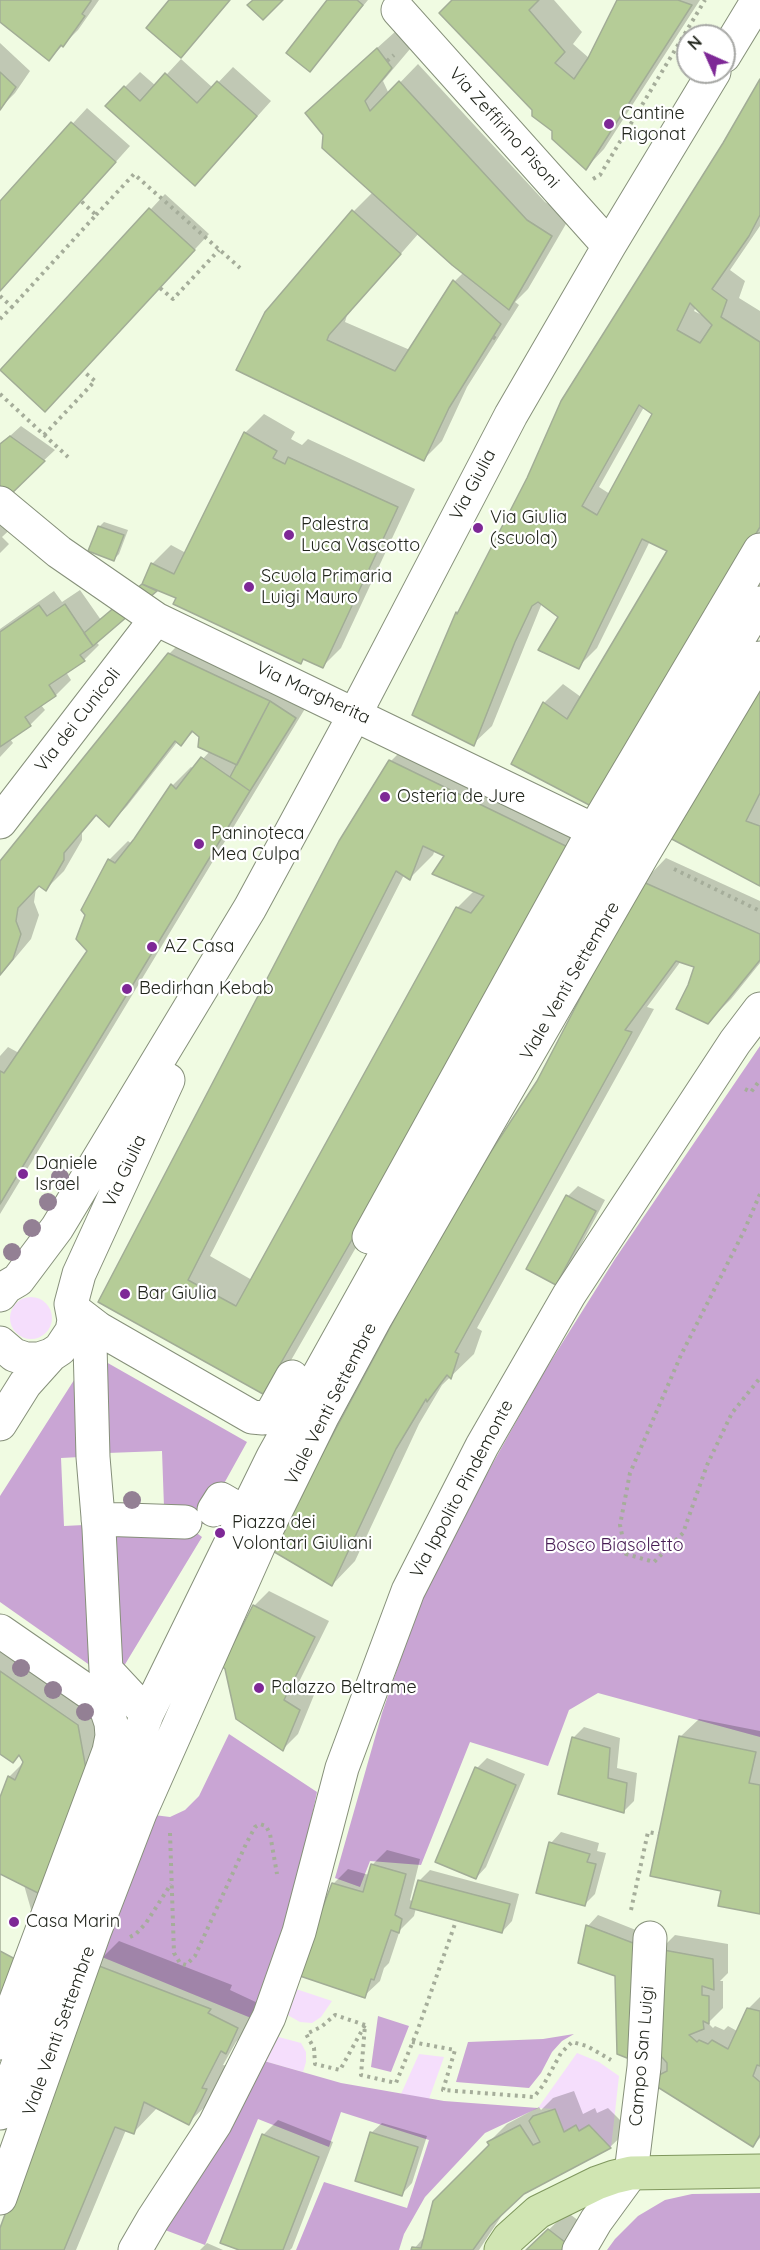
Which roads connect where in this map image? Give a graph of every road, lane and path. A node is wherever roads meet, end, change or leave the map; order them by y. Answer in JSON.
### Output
{"nodes":[{"id":1,"x":705,"y":0,"type":"edge"},
{"id":2,"x":398,"y":10,"type":"dead end"},
{"id":3,"x":754,"y":19,"type":"edge"},
{"id":4,"x":736,"y":41,"type":"edge"},
{"id":5,"x":707,"y":84,"type":"edge"},
{"id":6,"x":588,"y":178,"type":"dead end"},
{"id":7,"x":81,"y":201,"type":"dead end"},
{"id":8,"x":96,"y":215,"type":"junction"},
{"id":9,"x":609,"y":246,"type":"junction"},
{"id":10,"x":219,"y":250,"type":"junction"},
{"id":11,"x":240,"y":268,"type":"dead end"},
{"id":12,"x":160,"y":288,"type":"dead end"},
{"id":13,"x":0,"y":296,"type":"edge"},
{"id":14,"x":12,"y":307,"type":"junction"},
{"id":15,"x":0,"y":320,"type":"edge"},
{"id":16,"x":493,"y":337,"type":"dead end"},
{"id":17,"x":499,"y":341,"type":"dead end"},
{"id":18,"x":83,"y":371,"type":"dead end"},
{"id":19,"x":0,"y":394,"type":"edge"},
{"id":20,"x":44,"y":435,"type":"junction"},
{"id":21,"x":68,"y":457,"type":"dead end"},
{"id":22,"x":0,"y":503,"type":"edge"},
{"id":23,"x":760,"y":550,"type":"edge"},
{"id":24,"x":760,"y":603,"type":"edge"},
{"id":25,"x":156,"y":619,"type":"junction"},
{"id":26,"x":760,"y":658,"type":"edge"},
{"id":27,"x":355,"y":714,"type":"junction"},
{"id":28,"x":0,"y":822,"type":"edge"},
{"id":29,"x":631,"y":848,"type":"junction"},
{"id":30,"x":250,"y":908,"type":"junction"},
{"id":31,"x":760,"y":911,"type":"edge"},
{"id":32,"x":760,"y":1009,"type":"edge"},
{"id":33,"x":760,"y":1194,"type":"edge"},
{"id":34,"x":9,"y":1287,"type":"edge"},
{"id":35,"x":72,"y":1306,"type":"junction"},
{"id":36,"x":0,"y":1343,"type":"edge"},
{"id":37,"x":90,"y":1345,"type":"dead end"},
{"id":38,"x":51,"y":1355,"type":"junction"},
{"id":39,"x":760,"y":1378,"type":"edge"},
{"id":40,"x":0,"y":1424,"type":"edge"},
{"id":41,"x":215,"y":1515,"type":"junction"},
{"id":42,"x":98,"y":1519,"type":"junction"},
{"id":43,"x":0,"y":1631,"type":"edge"},
{"id":44,"x":147,"y":1714,"type":"junction"},
{"id":45,"x":659,"y":1834,"type":"dead end"},
{"id":46,"x":273,"y":1850,"type":"dead end"},
{"id":47,"x":170,"y":1851,"type":"dead end"},
{"id":48,"x":171,"y":1884,"type":"junction"},
{"id":49,"x":631,"y":1910,"type":"dead end"},
{"id":50,"x":456,"y":1921,"type":"dead end"},
{"id":51,"x":146,"y":1923,"type":"dead end"},
{"id":52,"x":650,"y":1938,"type":"dead end"},
{"id":53,"x":365,"y":2025,"type":"junction"},
{"id":54,"x":412,"y":2042,"type":"junction"},
{"id":55,"x":0,"y":2043,"type":"edge"},
{"id":56,"x":617,"y":2064,"type":"dead end"},
{"id":57,"x":0,"y":2113,"type":"edge"},
{"id":58,"x":760,"y":2171,"type":"edge"},
{"id":59,"x":631,"y":2173,"type":"junction"},
{"id":60,"x":0,"y":2198,"type":"edge"},
{"id":61,"x":135,"y":2250,"type":"edge"},
{"id":62,"x":501,"y":2250,"type":"edge"},
{"id":63,"x":579,"y":2250,"type":"edge"}],
"edges":[{"from":1,"to":6,"type":"path"},
{"from":2,"to":9,"type":"street","name":"Via Zeffirino Pisoni"},
{"from":3,"to":4,"type":"street"},
{"from":5,"to":9,"type":"street","name":"Via Giulia"},
{"from":7,"to":8,"type":"path"},
{"from":8,"to":10,"type":"path"},
{"from":8,"to":14,"type":"path"},
{"from":9,"to":27,"type":"street","name":"Via Giulia"},
{"from":10,"to":11,"type":"path"},
{"from":10,"to":12,"type":"path"},
{"from":13,"to":14,"type":"path"},
{"from":14,"to":15,"type":"path"},
{"from":16,"to":17,"type":"path"},
{"from":18,"to":20,"type":"path"},
{"from":19,"to":20,"type":"path"},
{"from":20,"to":21,"type":"path"},
{"from":22,"to":25,"type":"street","name":"Via Margherita"},
{"from":23,"to":29,"type":"street","name":"Viale Venti Settembre"},
{"from":24,"to":29,"type":"street","name":"Viale Venti Settembre"},
{"from":25,"to":27,"type":"street","name":"Via Margherita"},
{"from":25,"to":28,"type":"street","name":"Via dei Cunicoli"},
{"from":26,"to":29,"type":"street","name":"Viale Venti Settembre"},
{"from":27,"to":29,"type":"street","name":"Via Margherita"},
{"from":27,"to":30,"type":"street","name":"Via Giulia"},
{"from":29,"to":31,"type":"path"},
{"from":29,"to":35,"type":"street","name":"Viale Venti Settembre"},
{"from":29,"to":41,"type":"street","name":"Viale Venti Settembre"},
{"from":29,"to":60,"type":"street","name":"Viale Venti Settembre"},
{"from":30,"to":34,"type":"street","name":"Via Giulia"},
{"from":30,"to":35,"type":"street","name":"Via Giulia"},
{"from":32,"to":61,"type":"street","name":"Via Ippolito Pindemonte"},
{"from":33,"to":39,"type":"path"},
{"from":34,"to":35,"type":"street"},
{"from":35,"to":38,"type":"street","name":"Via Giulia"},
{"from":36,"to":38,"type":"street"},
{"from":37,"to":42,"type":"street"},
{"from":38,"to":40,"type":"street","name":"Via Giulia"},
{"from":41,"to":42,"type":"street"},
{"from":41,"to":44,"type":"street","name":"Viale Venti Settembre"},
{"from":42,"to":44,"type":"street"},
{"from":43,"to":55,"type":"street"},
{"from":44,"to":57,"type":"street","name":"Viale Venti Settembre"},
{"from":45,"to":49,"type":"path"},
{"from":46,"to":48,"type":"path"},
{"from":47,"to":48,"type":"path"},
{"from":48,"to":51,"type":"path"},
{"from":50,"to":54,"type":"path"},
{"from":52,"to":59,"type":"street","name":"Campo San Luigi"},
{"from":53,"to":53,"type":"path"},
{"from":53,"to":54,"type":"path"},
{"from":54,"to":56,"type":"path"},
{"from":58,"to":59,"type":"main road"},
{"from":59,"to":62,"type":"main road"},
{"from":59,"to":63,"type":"street","name":"Campo San Luigi"}]}
